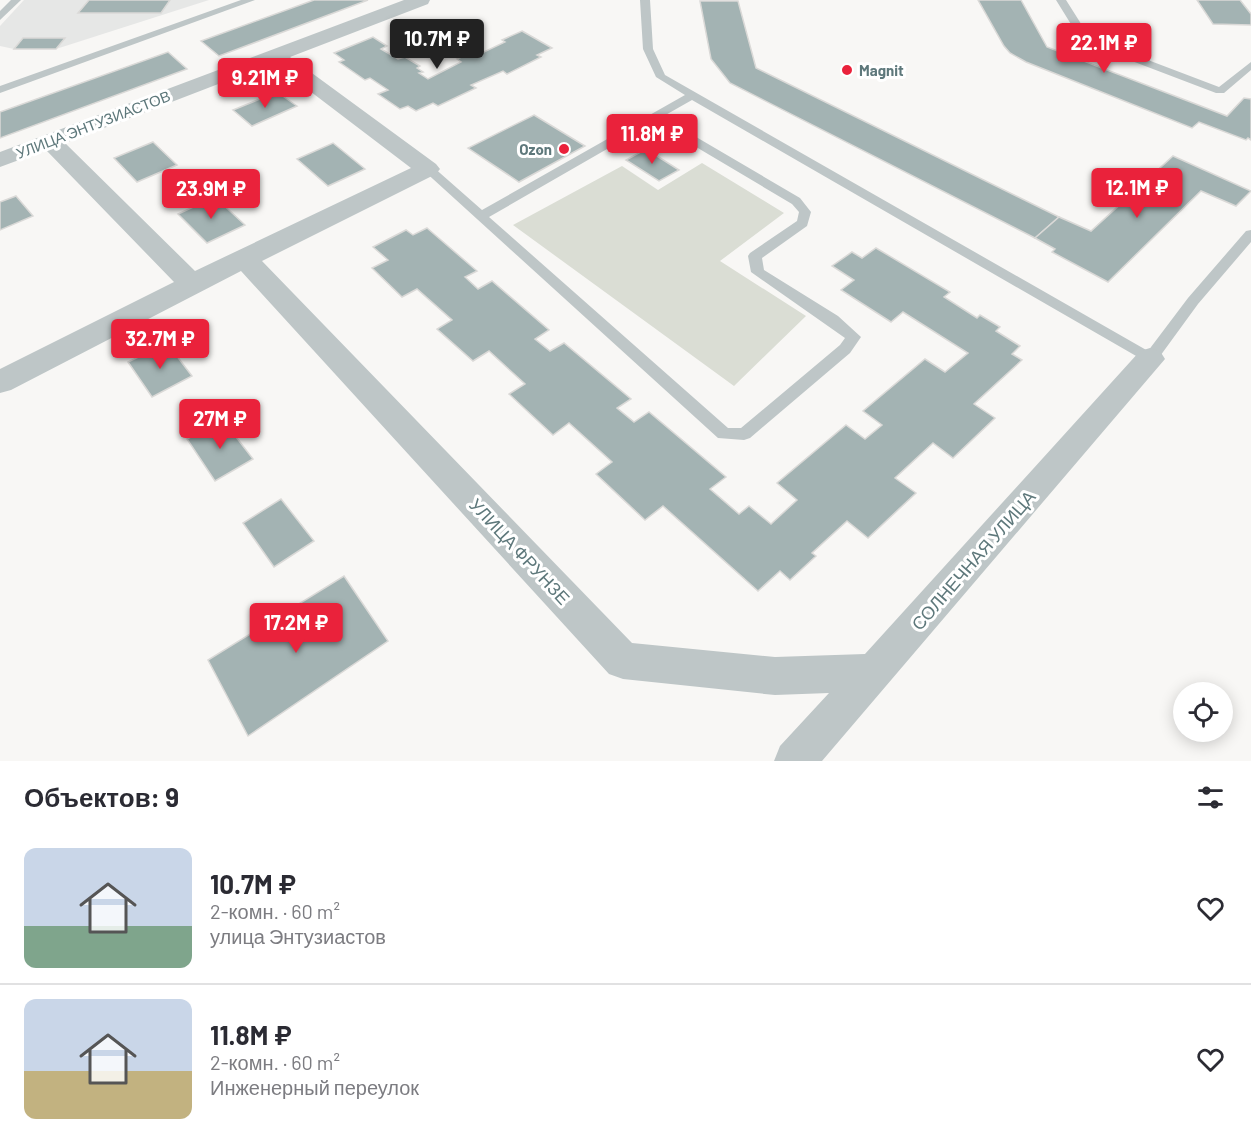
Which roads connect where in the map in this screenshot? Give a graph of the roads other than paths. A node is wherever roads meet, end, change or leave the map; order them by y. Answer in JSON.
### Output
{"nodes":[{"id":1,"x":16,"y":0,"type":"edge"},
{"id":2,"x":250,"y":0,"type":"edge"},
{"id":3,"x":422,"y":0,"type":"edge"},
{"id":4,"x":645,"y":0,"type":"edge"},
{"id":5,"x":1061,"y":0,"type":"edge"},
{"id":6,"x":0,"y":17,"type":"edge"},
{"id":7,"x":274,"y":55,"type":"junction"},
{"id":8,"x":1251,"y":65,"type":"edge"},
{"id":9,"x":0,"y":90,"type":"edge"},
{"id":10,"x":691,"y":96,"type":"junction"},
{"id":11,"x":654,"y":117,"type":"junction"},
{"id":12,"x":50,"y":141,"type":"junction"},
{"id":13,"x":0,"y":160,"type":"edge"},
{"id":14,"x":428,"y":169,"type":"junction"},
{"id":15,"x":481,"y":216,"type":"junction"},
{"id":16,"x":1251,"y":234,"type":"edge"},
{"id":17,"x":245,"y":259,"type":"junction"},
{"id":18,"x":192,"y":284,"type":"junction"},
{"id":19,"x":1150,"y":359,"type":"junction"},
{"id":20,"x":0,"y":382,"type":"edge"},
{"id":21,"x":873,"y":672,"type":"junction"},
{"id":22,"x":795,"y":761,"type":"edge"}],
"edges":[{"from":1,"to":6,"type":"lane"},
{"from":2,"to":9,"type":"lane"},
{"from":3,"to":7,"type":"street","name":"УЛИЦА ЭНТУЗИАСТОВ"},
{"from":4,"to":10,"type":"lane"},
{"from":5,"to":8,"type":"lane"},
{"from":7,"to":12,"type":"street","name":"УЛИЦА ЭНТУЗИАСТОВ"},
{"from":7,"to":14,"type":"street"},
{"from":10,"to":11,"type":"lane"},
{"from":10,"to":19,"type":"lane"},
{"from":11,"to":15,"type":"lane"},
{"from":11,"to":15,"type":"lane"},
{"from":12,"to":13,"type":"street","name":"УЛИЦА ЭНТУЗИАСТОВ"},
{"from":12,"to":18,"type":"street"},
{"from":14,"to":15,"type":"lane"},
{"from":14,"to":17,"type":"street"},
{"from":16,"to":19,"type":"lane"},
{"from":17,"to":18,"type":"street"},
{"from":17,"to":21,"type":"street","name":"УЛИЦА ФРУНЗЕ"},
{"from":18,"to":20,"type":"street"},
{"from":19,"to":21,"type":"street","name":"СОЛНЕЧНАЯ УЛИЦА"},
{"from":21,"to":22,"type":"street","name":"СОЛНЕЧНАЯ УЛИЦА"}]}
